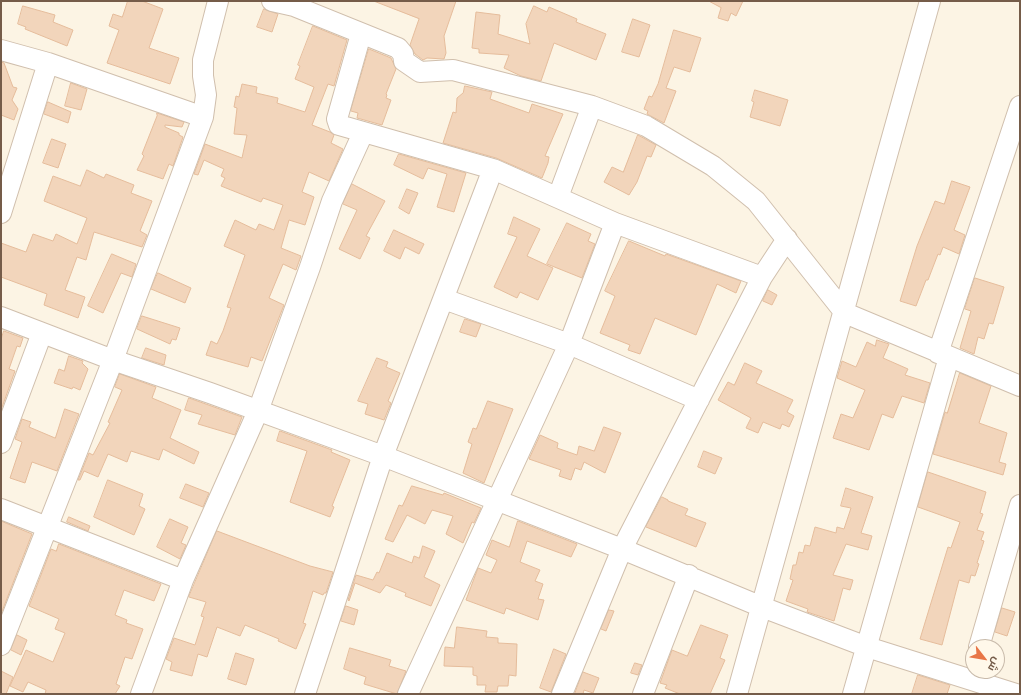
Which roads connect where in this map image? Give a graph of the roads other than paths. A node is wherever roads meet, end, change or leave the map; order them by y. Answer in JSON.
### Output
{"nodes":[{"id":1,"x":218,"y":1,"type":"edge"},
{"id":2,"x":272,"y":1,"type":"edge"},
{"id":3,"x":930,"y":1,"type":"edge"},
{"id":4,"x":361,"y":34,"type":"junction"},
{"id":5,"x":1,"y":50,"type":"edge"},
{"id":6,"x":48,"y":63,"type":"junction"},
{"id":7,"x":592,"y":106,"type":"junction"},
{"id":8,"x":1020,"y":106,"type":"edge"},
{"id":9,"x":203,"y":117,"type":"junction"},
{"id":10,"x":363,"y":132,"type":"junction"},
{"id":11,"x":493,"y":169,"type":"junction"},
{"id":12,"x":558,"y":197,"type":"junction"},
{"id":13,"x":1,"y":213,"type":"edge"},
{"id":14,"x":615,"y":223,"type":"junction"},
{"id":15,"x":787,"y":239,"type":"junction"},
{"id":16,"x":762,"y":277,"type":"junction"},
{"id":17,"x":444,"y":300,"type":"junction"},
{"id":18,"x":845,"y":313,"type":"junction"},
{"id":19,"x":1,"y":317,"type":"edge"},
{"id":20,"x":42,"y":333,"type":"junction"},
{"id":21,"x":569,"y":344,"type":"junction"},
{"id":22,"x":944,"y":355,"type":"junction"},
{"id":23,"x":113,"y":360,"type":"junction"},
{"id":24,"x":1020,"y":386,"type":"edge"},
{"id":25,"x":699,"y":400,"type":"junction"},
{"id":26,"x":258,"y":411,"type":"junction"},
{"id":27,"x":1,"y":443,"type":"edge"},
{"id":28,"x":383,"y":456,"type":"junction"},
{"id":29,"x":496,"y":501,"type":"junction"},
{"id":30,"x":1020,"y":505,"type":"edge"},
{"id":31,"x":1,"y":509,"type":"edge"},
{"id":32,"x":49,"y":527,"type":"junction"},
{"id":33,"x":622,"y":549,"type":"junction"},
{"id":34,"x":689,"y":575,"type":"junction"},
{"id":35,"x":183,"y":580,"type":"junction"},
{"id":36,"x":762,"y":607,"type":"junction"},
{"id":37,"x":3,"y":635,"type":"edge"},
{"id":38,"x":981,"y":639,"type":"edge"},
{"id":39,"x":867,"y":647,"type":"junction"},
{"id":40,"x":969,"y":680,"type":"edge"},
{"id":41,"x":310,"y":693,"type":"edge"},
{"id":42,"x":141,"y":694,"type":"edge"},
{"id":43,"x":408,"y":694,"type":"edge"},
{"id":44,"x":562,"y":694,"type":"edge"},
{"id":45,"x":643,"y":694,"type":"edge"},
{"id":46,"x":737,"y":694,"type":"edge"},
{"id":47,"x":853,"y":694,"type":"edge"},
{"id":48,"x":1016,"y":694,"type":"edge"}],
"edges":[{"from":1,"to":9,"type":"street"},
{"from":2,"to":4,"type":"street"},
{"from":3,"to":18,"type":"street"},
{"from":4,"to":7,"type":"street"},
{"from":4,"to":10,"type":"street"},
{"from":5,"to":6,"type":"street"},
{"from":6,"to":9,"type":"street"},
{"from":6,"to":13,"type":"street"},
{"from":7,"to":12,"type":"street"},
{"from":7,"to":15,"type":"street"},
{"from":8,"to":22,"type":"street"},
{"from":9,"to":23,"type":"street"},
{"from":10,"to":11,"type":"street"},
{"from":10,"to":26,"type":"street"},
{"from":11,"to":12,"type":"street"},
{"from":11,"to":17,"type":"street"},
{"from":12,"to":14,"type":"street"},
{"from":14,"to":16,"type":"street"},
{"from":14,"to":21,"type":"street"},
{"from":15,"to":16,"type":"street"},
{"from":15,"to":18,"type":"street"},
{"from":16,"to":25,"type":"street"},
{"from":17,"to":21,"type":"street"},
{"from":17,"to":28,"type":"street"},
{"from":18,"to":22,"type":"street"},
{"from":18,"to":36,"type":"street"},
{"from":19,"to":20,"type":"street"},
{"from":20,"to":23,"type":"street"},
{"from":20,"to":27,"type":"street"},
{"from":21,"to":25,"type":"street"},
{"from":21,"to":29,"type":"street"},
{"from":22,"to":24,"type":"street"},
{"from":22,"to":39,"type":"street"},
{"from":23,"to":26,"type":"street"},
{"from":23,"to":32,"type":"street"},
{"from":25,"to":33,"type":"street"},
{"from":26,"to":28,"type":"street"},
{"from":26,"to":35,"type":"street"},
{"from":28,"to":29,"type":"street"},
{"from":28,"to":41,"type":"street"},
{"from":29,"to":33,"type":"street"},
{"from":29,"to":43,"type":"street"},
{"from":30,"to":38,"type":"street"},
{"from":31,"to":32,"type":"street"},
{"from":32,"to":35,"type":"street"},
{"from":32,"to":37,"type":"street"},
{"from":33,"to":34,"type":"street"},
{"from":33,"to":44,"type":"street"},
{"from":34,"to":36,"type":"street"},
{"from":34,"to":45,"type":"street"},
{"from":35,"to":42,"type":"street"},
{"from":36,"to":39,"type":"street"},
{"from":36,"to":46,"type":"street"},
{"from":39,"to":40,"type":"street"},
{"from":39,"to":47,"type":"street"},
{"from":40,"to":48,"type":"street"}]}
